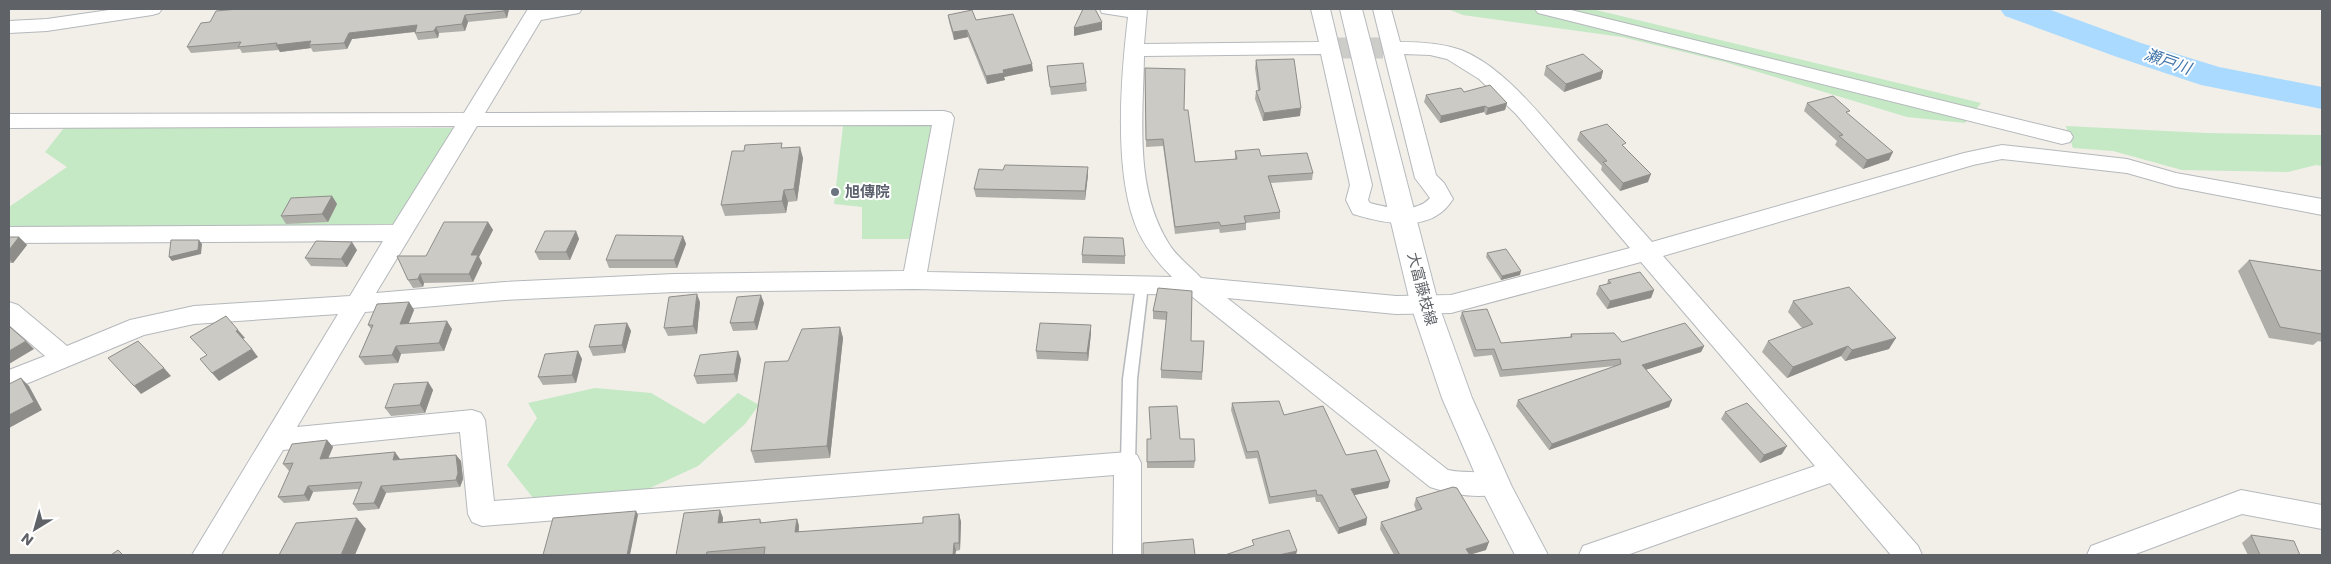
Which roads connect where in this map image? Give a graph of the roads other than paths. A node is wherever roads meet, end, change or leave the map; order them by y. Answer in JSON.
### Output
{"nodes":[{"id":1,"x":152,"y":9,"type":"edge"},
{"id":2,"x":572,"y":9,"type":"edge"},
{"id":3,"x":1109,"y":9,"type":"edge"},
{"id":4,"x":1321,"y":9,"type":"edge"},
{"id":5,"x":1352,"y":9,"type":"edge"},
{"id":6,"x":1382,"y":9,"type":"edge"},
{"id":7,"x":1545,"y":9,"type":"edge"},
{"id":8,"x":1137,"y":10,"type":"edge"},
{"id":9,"x":536,"y":12,"type":"edge"},
{"id":10,"x":9,"y":27,"type":"edge"},
{"id":11,"x":1330,"y":48,"type":"junction"},
{"id":12,"x":1392,"y":48,"type":"junction"},
{"id":13,"x":1134,"y":50,"type":"junction"},
{"id":14,"x":469,"y":120,"type":"junction"},
{"id":15,"x":9,"y":121,"type":"edge"},
{"id":16,"x":2062,"y":137,"type":"dead end"},
{"id":17,"x":2322,"y":207,"type":"edge"},
{"id":18,"x":1403,"y":216,"type":"junction"},
{"id":19,"x":400,"y":233,"type":"junction"},
{"id":20,"x":9,"y":235,"type":"edge"},
{"id":21,"x":1647,"y":252,"type":"junction"},
{"id":22,"x":914,"y":280,"type":"junction"},
{"id":23,"x":1142,"y":285,"type":"junction"},
{"id":24,"x":1194,"y":286,"type":"junction"},
{"id":25,"x":357,"y":304,"type":"junction"},
{"id":26,"x":1425,"y":306,"type":"junction"},
{"id":27,"x":9,"y":310,"type":"edge"},
{"id":28,"x":64,"y":358,"type":"junction"},
{"id":29,"x":9,"y":381,"type":"edge"},
{"id":30,"x":276,"y":440,"type":"junction"},
{"id":31,"x":1128,"y":463,"type":"junction"},
{"id":32,"x":1835,"y":470,"type":"junction"},
{"id":33,"x":1495,"y":484,"type":"junction"},
{"id":34,"x":2322,"y":517,"type":"edge"},
{"id":35,"x":206,"y":555,"type":"edge"},
{"id":36,"x":1127,"y":555,"type":"edge"},
{"id":37,"x":1532,"y":555,"type":"edge"},
{"id":38,"x":1593,"y":555,"type":"edge"},
{"id":39,"x":1908,"y":555,"type":"edge"},
{"id":40,"x":2101,"y":555,"type":"edge"}],
"edges":[{"from":1,"to":10,"type":"street"},
{"from":2,"to":9,"type":"street"},
{"from":3,"to":8,"type":"street"},
{"from":4,"to":11,"type":"street"},
{"from":5,"to":18,"type":"main road","name":"大富藤枝線"},
{"from":6,"to":12,"type":"street"},
{"from":7,"to":16,"type":"street"},
{"from":8,"to":13,"type":"street"},
{"from":9,"to":14,"type":"street"},
{"from":11,"to":13,"type":"street"},
{"from":11,"to":18,"type":"street"},
{"from":12,"to":18,"type":"street"},
{"from":12,"to":21,"type":"street"},
{"from":13,"to":24,"type":"street"},
{"from":14,"to":15,"type":"street"},
{"from":14,"to":19,"type":"street"},
{"from":14,"to":22,"type":"street"},
{"from":17,"to":21,"type":"street"},
{"from":18,"to":26,"type":"main road","name":"大富藤枝線"},
{"from":19,"to":20,"type":"street"},
{"from":19,"to":25,"type":"street"},
{"from":21,"to":26,"type":"street"},
{"from":21,"to":32,"type":"street"},
{"from":22,"to":23,"type":"street"},
{"from":22,"to":25,"type":"street"},
{"from":23,"to":24,"type":"street"},
{"from":23,"to":31,"type":"lane"},
{"from":24,"to":26,"type":"street"},
{"from":24,"to":33,"type":"street"},
{"from":25,"to":28,"type":"street"},
{"from":25,"to":30,"type":"street"},
{"from":26,"to":33,"type":"main road","name":"大富藤枝線"},
{"from":27,"to":28,"type":"street"},
{"from":28,"to":29,"type":"street"},
{"from":30,"to":31,"type":"street"},
{"from":30,"to":35,"type":"street"},
{"from":31,"to":36,"type":"street"},
{"from":32,"to":38,"type":"street"},
{"from":32,"to":39,"type":"street"},
{"from":33,"to":37,"type":"main road","name":"大富藤枝線"},
{"from":34,"to":40,"type":"street"}]}
